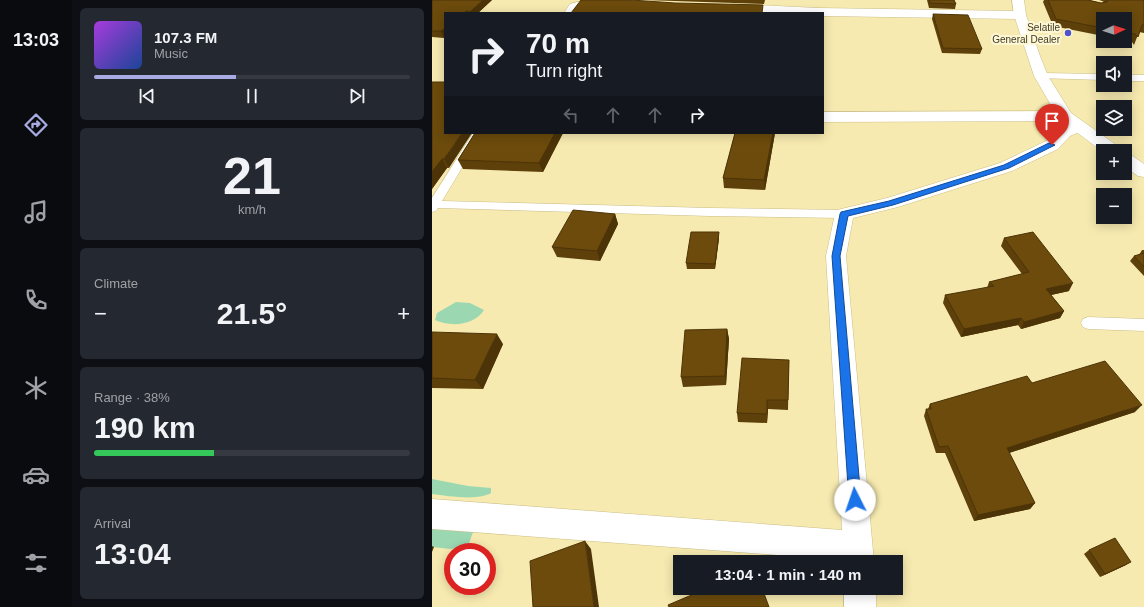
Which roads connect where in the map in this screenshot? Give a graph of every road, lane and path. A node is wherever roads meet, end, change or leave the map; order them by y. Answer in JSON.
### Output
{"nodes":[{"id":1,"x":1018,"y":0,"type":"edge"},
{"id":2,"x":589,"y":1,"type":"edge"},
{"id":3,"x":604,"y":2,"type":"edge"},
{"id":4,"x":724,"y":8,"type":"edge"},
{"id":5,"x":569,"y":12,"type":"edge"},
{"id":6,"x":818,"y":12,"type":"edge"},
{"id":7,"x":824,"y":12,"type":"edge"},
{"id":8,"x":1020,"y":15,"type":"junction"},
{"id":9,"x":1041,"y":76,"type":"junction"},
{"id":10,"x":1096,"y":77,"type":"edge"},
{"id":11,"x":1132,"y":78,"type":"edge"},
{"id":12,"x":1144,"y":78,"type":"edge"},
{"id":13,"x":824,"y":117,"type":"edge"},
{"id":14,"x":1071,"y":122,"type":"junction"},
{"id":15,"x":477,"y":134,"type":"edge"},
{"id":16,"x":1103,"y":144,"type":"edge"},
{"id":17,"x":1132,"y":164,"type":"edge"},
{"id":18,"x":1144,"y":172,"type":"edge"},
{"id":19,"x":433,"y":205,"type":"edge"},
{"id":20,"x":844,"y":214,"type":"junction"},
{"id":21,"x":1088,"y":323,"type":"dead end"},
{"id":22,"x":1144,"y":325,"type":"edge"},
{"id":23,"x":432,"y":514,"type":"edge"},
{"id":24,"x":859,"y":554,"type":"edge"},
{"id":25,"x":860,"y":595,"type":"edge"},
{"id":26,"x":860,"y":607,"type":"edge"}],
"edges":[{"from":1,"to":8,"type":"street"},
{"from":2,"to":3,"type":"street"},
{"from":2,"to":5,"type":"lane"},
{"from":4,"to":6,"type":"street"},
{"from":7,"to":8,"type":"street"},
{"from":8,"to":9,"type":"street"},
{"from":9,"to":10,"type":"lane"},
{"from":9,"to":14,"type":"street"},
{"from":11,"to":12,"type":"lane"},
{"from":13,"to":14,"type":"street"},
{"from":14,"to":16,"type":"street"},
{"from":14,"to":20,"type":"street"},
{"from":15,"to":19,"type":"lane"},
{"from":17,"to":18,"type":"street"},
{"from":19,"to":20,"type":"lane"},
{"from":20,"to":24,"type":"street"},
{"from":21,"to":22,"type":"lane"},
{"from":23,"to":24,"type":"street"},
{"from":25,"to":26,"type":"street"}]}
